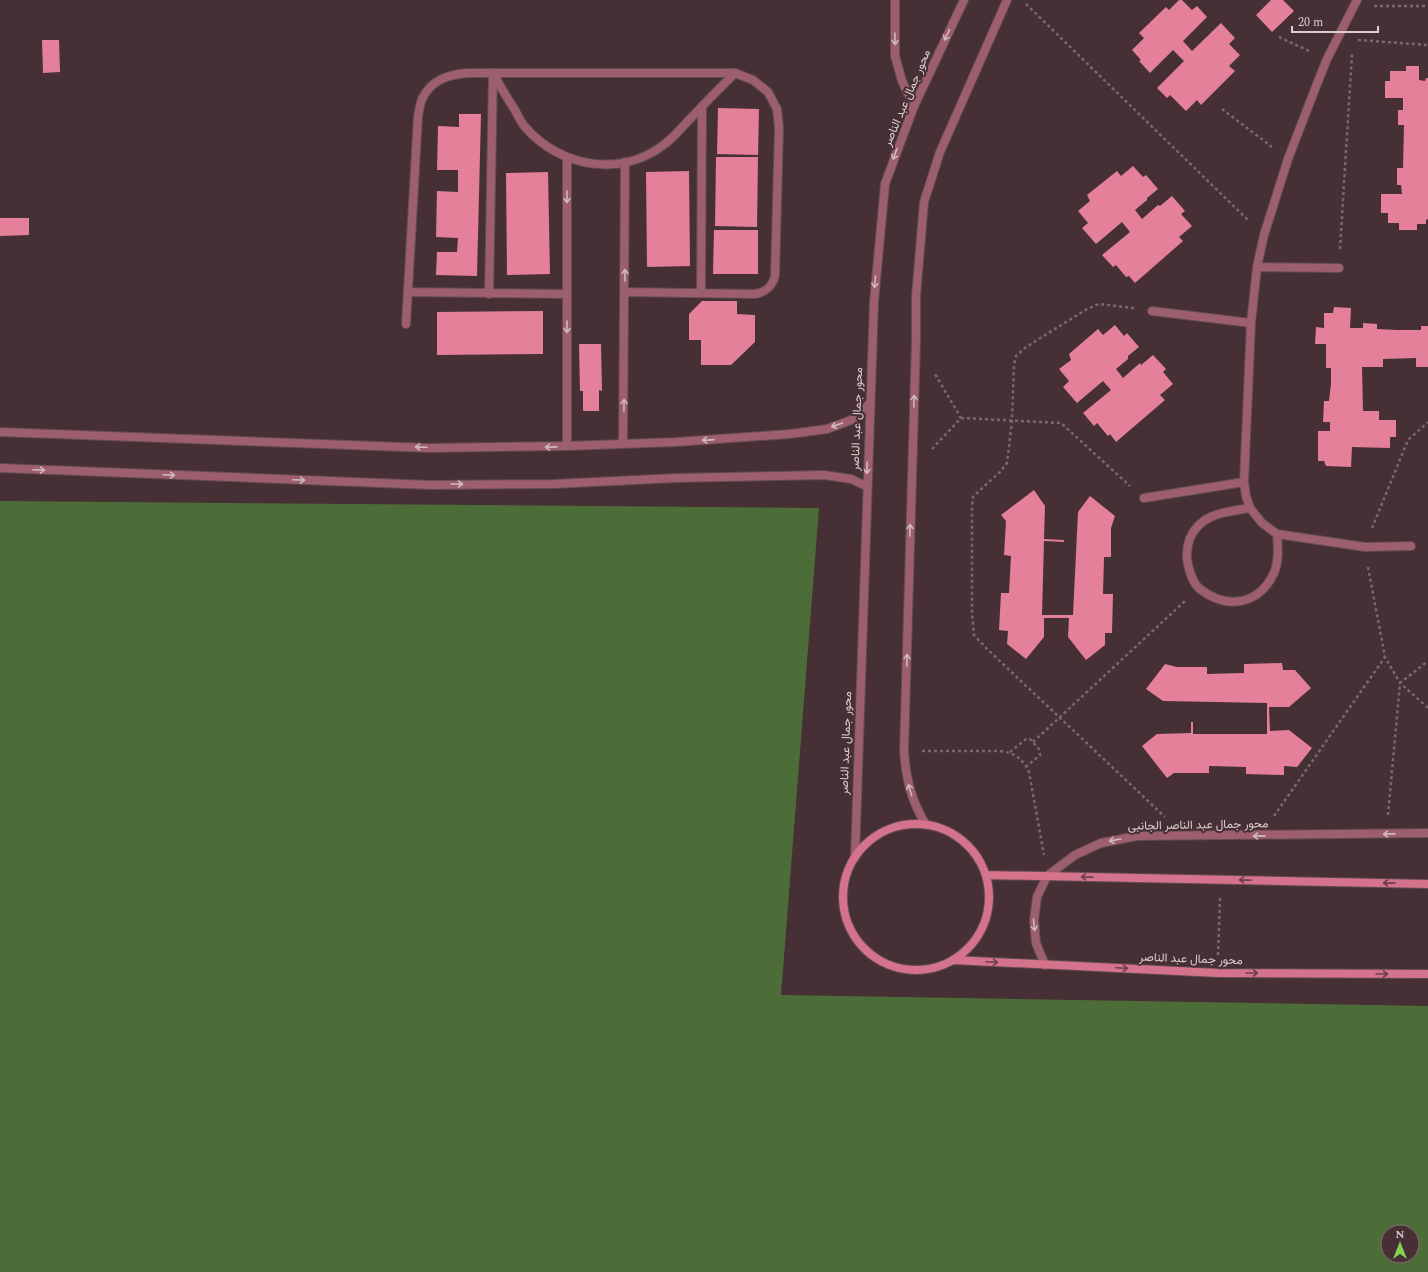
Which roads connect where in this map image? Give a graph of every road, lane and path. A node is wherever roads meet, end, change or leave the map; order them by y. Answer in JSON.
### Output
{"nodes":[{"id":1,"x":896,"y":0,"type":"edge"},
{"id":2,"x":964,"y":0,"type":"edge"},
{"id":3,"x":1007,"y":0,"type":"edge"},
{"id":4,"x":1022,"y":0,"type":"edge"},
{"id":5,"x":1355,"y":3,"type":"edge"},
{"id":6,"x":1428,"y":6,"type":"edge"},
{"id":7,"x":1353,"y":47,"type":"dead end"},
{"id":8,"x":493,"y":73,"type":"junction"},
{"id":9,"x":735,"y":73,"type":"junction"},
{"id":10,"x":702,"y":106,"type":"junction"},
{"id":11,"x":914,"y":106,"type":"junction"},
{"id":12,"x":1222,"y":109,"type":"dead end"},
{"id":13,"x":567,"y":158,"type":"junction"},
{"id":14,"x":1288,"y":159,"type":"junction"},
{"id":15,"x":625,"y":162,"type":"junction"},
{"id":16,"x":1264,"y":235,"type":"junction"},
{"id":17,"x":1257,"y":267,"type":"junction"},
{"id":18,"x":1339,"y":268,"type":"joint"},
{"id":19,"x":408,"y":292,"type":"junction"},
{"id":20,"x":624,"y":292,"type":"junction"},
{"id":21,"x":701,"y":293,"type":"junction"},
{"id":22,"x":489,"y":294,"type":"junction"},
{"id":23,"x":567,"y":294,"type":"junction"},
{"id":24,"x":1152,"y":311,"type":"joint"},
{"id":25,"x":1251,"y":323,"type":"junction"},
{"id":26,"x":406,"y":324,"type":"dead end"},
{"id":27,"x":935,"y":373,"type":"dead end"},
{"id":28,"x":869,"y":404,"type":"junction"},
{"id":29,"x":961,"y":418,"type":"junction"},
{"id":30,"x":1012,"y":421,"type":"junction"},
{"id":31,"x":0,"y":432,"type":"edge"},
{"id":32,"x":623,"y":444,"type":"junction"},
{"id":33,"x":567,"y":446,"type":"junction"},
{"id":34,"x":0,"y":468,"type":"edge"},
{"id":35,"x":912,"y":470,"type":"junction"},
{"id":36,"x":1244,"y":482,"type":"junction"},
{"id":37,"x":866,"y":486,"type":"junction"},
{"id":38,"x":1144,"y":498,"type":"joint"},
{"id":39,"x":1250,"y":508,"type":"junction"},
{"id":40,"x":1277,"y":534,"type":"junction"},
{"id":41,"x":1411,"y":546,"type":"dead end"},
{"id":42,"x":1198,"y":588,"type":"junction"},
{"id":43,"x":1384,"y":657,"type":"dead end"},
{"id":44,"x":1428,"y":661,"type":"edge"},
{"id":45,"x":1060,"y":718,"type":"junction"},
{"id":46,"x":1033,"y":742,"type":"junction"},
{"id":47,"x":904,"y":751,"type":"junction"},
{"id":48,"x":1010,"y":752,"type":"junction"},
{"id":49,"x":1026,"y":766,"type":"junction"},
{"id":50,"x":926,"y":825,"type":"junction"},
{"id":51,"x":1428,"y":833,"type":"edge"},
{"id":52,"x":1387,"y":834,"type":"junction"},
{"id":53,"x":1185,"y":836,"type":"junction"},
{"id":54,"x":1260,"y":836,"type":"junction"},
{"id":55,"x":855,"y":857,"type":"junction"},
{"id":56,"x":986,"y":875,"type":"junction"},
{"id":57,"x":1047,"y":876,"type":"junction"},
{"id":58,"x":1221,"y":880,"type":"junction"},
{"id":59,"x":1428,"y":884,"type":"edge"},
{"id":60,"x":953,"y":960,"type":"junction"},
{"id":61,"x":1045,"y":964,"type":"junction"},
{"id":62,"x":1218,"y":973,"type":"junction"},
{"id":63,"x":1428,"y":974,"type":"edge"}],
"edges":[{"from":1,"to":11,"type":"street","one_way":true},
{"from":2,"to":11,"type":"street","name":"محور جمال عبد الناصر","one_way":true},
{"from":35,"to":3,"type":"street","one_way":true},
{"from":4,"to":16,"type":"path"},
{"from":5,"to":6,"type":"path"},
{"from":5,"to":14,"type":"street"},
{"from":7,"to":18,"type":"path"},
{"from":8,"to":9,"type":"street"},
{"from":8,"to":13,"type":"street"},
{"from":8,"to":19,"type":"street"},
{"from":8,"to":22,"type":"street"},
{"from":9,"to":10,"type":"street"},
{"from":9,"to":21,"type":"street"},
{"from":10,"to":15,"type":"street"},
{"from":10,"to":21,"type":"street"},
{"from":11,"to":28,"type":"street","name":"محور جمال عبد الناصر","one_way":true},
{"from":12,"to":14,"type":"path"},
{"from":13,"to":15,"type":"street"},
{"from":13,"to":23,"type":"street","one_way":true},
{"from":14,"to":16,"type":"street"},
{"from":20,"to":15,"type":"street","one_way":true},
{"from":16,"to":17,"type":"street"},
{"from":17,"to":18,"type":"street"},
{"from":17,"to":25,"type":"street"},
{"from":19,"to":22,"type":"street"},
{"from":19,"to":26,"type":"street"},
{"from":20,"to":21,"type":"street"},
{"from":32,"to":20,"type":"street","one_way":true},
{"from":22,"to":23,"type":"street"},
{"from":23,"to":33,"type":"street","one_way":true},
{"from":24,"to":25,"type":"street"},
{"from":24,"to":30,"type":"path"},
{"from":25,"to":36,"type":"street"},
{"from":27,"to":29,"type":"path"},
{"from":28,"to":32,"type":"street","one_way":true},
{"from":28,"to":37,"type":"street","name":"محور جمال عبد الناصر","one_way":true},
{"from":29,"to":30,"type":"path"},
{"from":29,"to":35,"type":"path"},
{"from":30,"to":38,"type":"path"},
{"from":30,"to":45,"type":"path"},
{"from":33,"to":31,"type":"street","one_way":true},
{"from":32,"to":33,"type":"street"},
{"from":34,"to":37,"type":"street","one_way":true},
{"from":47,"to":35,"type":"street","one_way":true},
{"from":36,"to":38,"type":"street"},
{"from":36,"to":39,"type":"street"},
{"from":37,"to":55,"type":"street","name":"محور جمال عبد الناصر"},
{"from":39,"to":40,"type":"street"},
{"from":39,"to":42,"type":"street"},
{"from":40,"to":41,"type":"street"},
{"from":40,"to":42,"type":"street"},
{"from":42,"to":45,"type":"path"},
{"from":43,"to":54,"type":"path"},
{"from":44,"to":52,"type":"path"},
{"from":45,"to":46,"type":"path"},
{"from":45,"to":53,"type":"path"},
{"from":46,"to":48,"type":"path"},
{"from":46,"to":49,"type":"path"},
{"from":47,"to":48,"type":"path"},
{"from":50,"to":47,"type":"street","one_way":true},
{"from":48,"to":49,"type":"path"},
{"from":49,"to":57,"type":"path"},
{"from":50,"to":55,"type":"main road"},
{"from":50,"to":56,"type":"main road"},
{"from":51,"to":52,"type":"street","name":"محور جمال عبد الناصر الجانبى","one_way":true},
{"from":52,"to":54,"type":"street","name":"محور جمال عبد الناصر الجانبى"},
{"from":54,"to":53,"type":"street","name":"محور جمال عبد الناصر الجانبى","one_way":true},
{"from":53,"to":57,"type":"street","name":"محور جمال عبد الناصر الجانبى","one_way":true},
{"from":55,"to":60,"type":"main road"},
{"from":56,"to":57,"type":"main road"},
{"from":56,"to":60,"type":"main road"},
{"from":58,"to":57,"type":"main road","one_way":true},
{"from":57,"to":61,"type":"street","name":"محور جمال عبد الناصر الجانبى","one_way":true},
{"from":59,"to":58,"type":"main road","one_way":true},
{"from":58,"to":62,"type":"path"},
{"from":60,"to":61,"type":"main road","name":"محور جمال عبد الناصر","one_way":true},
{"from":61,"to":62,"type":"main road","name":"محور جمال عبد الناصر","one_way":true},
{"from":62,"to":63,"type":"main road","name":"محور جمال عبد الناصر","one_way":true}]}
